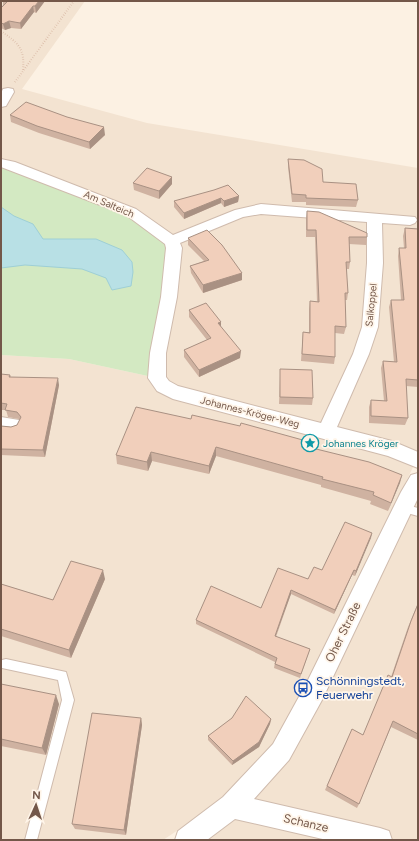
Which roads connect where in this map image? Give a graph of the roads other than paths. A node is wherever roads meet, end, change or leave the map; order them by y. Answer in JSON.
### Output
{"nodes":[{"id":1,"x":8,"y":92,"type":"road end"},
{"id":2,"x":1,"y":103,"type":"edge"},
{"id":3,"x":1,"y":163,"type":"edge"},
{"id":4,"x":374,"y":217,"type":"junction"},
{"id":5,"x":410,"y":220,"type":"dead end"},
{"id":6,"x":172,"y":241,"type":"junction"},
{"id":7,"x":326,"y":432,"type":"junction"},
{"id":8,"x":418,"y":460,"type":"edge"},
{"id":9,"x":418,"y":481,"type":"edge"},
{"id":10,"x":411,"y":510,"type":"edge"},
{"id":11,"x":6,"y":664,"type":"dead end"},
{"id":12,"x":232,"y":806,"type":"junction"},
{"id":13,"x":31,"y":840,"type":"edge"},
{"id":14,"x":187,"y":840,"type":"edge"},
{"id":15,"x":380,"y":840,"type":"edge"}],
"edges":[{"from":1,"to":2,"type":"street"},
{"from":3,"to":6,"type":"street","name":"Am Salteich"},
{"from":4,"to":5,"type":"street"},
{"from":4,"to":6,"type":"street"},
{"from":4,"to":7,"type":"street","name":"Salkoppel"},
{"from":6,"to":7,"type":"street","name":"Johannes-Kröger-Weg"},
{"from":7,"to":8,"type":"street","name":"Johannes-Kröger-Weg"},
{"from":9,"to":10,"type":"street","name":"Oher Straße"},
{"from":10,"to":12,"type":"street","name":"Oher Straße"},
{"from":11,"to":13,"type":"lane"},
{"from":12,"to":14,"type":"street","name":"Oher Straße"},
{"from":12,"to":15,"type":"street","name":"Schanze"}]}
